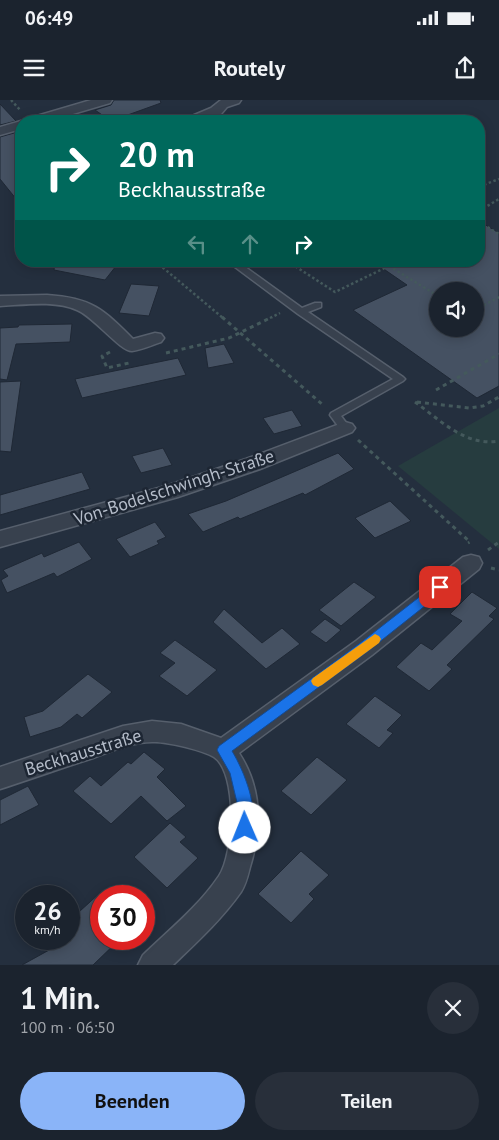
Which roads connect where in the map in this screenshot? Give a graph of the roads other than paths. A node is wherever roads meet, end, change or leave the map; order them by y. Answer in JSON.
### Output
{"nodes":[{"id":1,"x":105,"y":100,"type":"edge"},
{"id":2,"x":234,"y":100,"type":"edge"},
{"id":3,"x":55,"y":115,"type":"edge"},
{"id":4,"x":206,"y":115,"type":"edge"},
{"id":5,"x":15,"y":126,"type":"edge"},
{"id":6,"x":0,"y":130,"type":"edge"},
{"id":7,"x":239,"y":267,"type":"edge"},
{"id":8,"x":0,"y":302,"type":"edge"},
{"id":9,"x":318,"y":305,"type":"dead end"},
{"id":10,"x":297,"y":310,"type":"junction"},
{"id":11,"x":155,"y":338,"type":"dead end"},
{"id":12,"x":340,"y":422,"type":"joint"},
{"id":13,"x":0,"y":539,"type":"edge"},
{"id":14,"x":471,"y":562,"type":"road end"},
{"id":15,"x":224,"y":750,"type":"junction"},
{"id":16,"x":0,"y":778,"type":"edge"},
{"id":17,"x":153,"y":965,"type":"edge"}],
"edges":[{"from":1,"to":3,"type":"street"},
{"from":2,"to":4,"type":"street"},
{"from":5,"to":6,"type":"street"},
{"from":7,"to":10,"type":"lane"},
{"from":8,"to":11,"type":"street"},
{"from":9,"to":10,"type":"lane"},
{"from":10,"to":12,"type":"lane"},
{"from":12,"to":13,"type":"street","name":"Von-Bodelschwingh-Straße"},
{"from":14,"to":15,"type":"street"},
{"from":15,"to":16,"type":"street","name":"Beckhausstraße"},
{"from":15,"to":17,"type":"street"}]}
